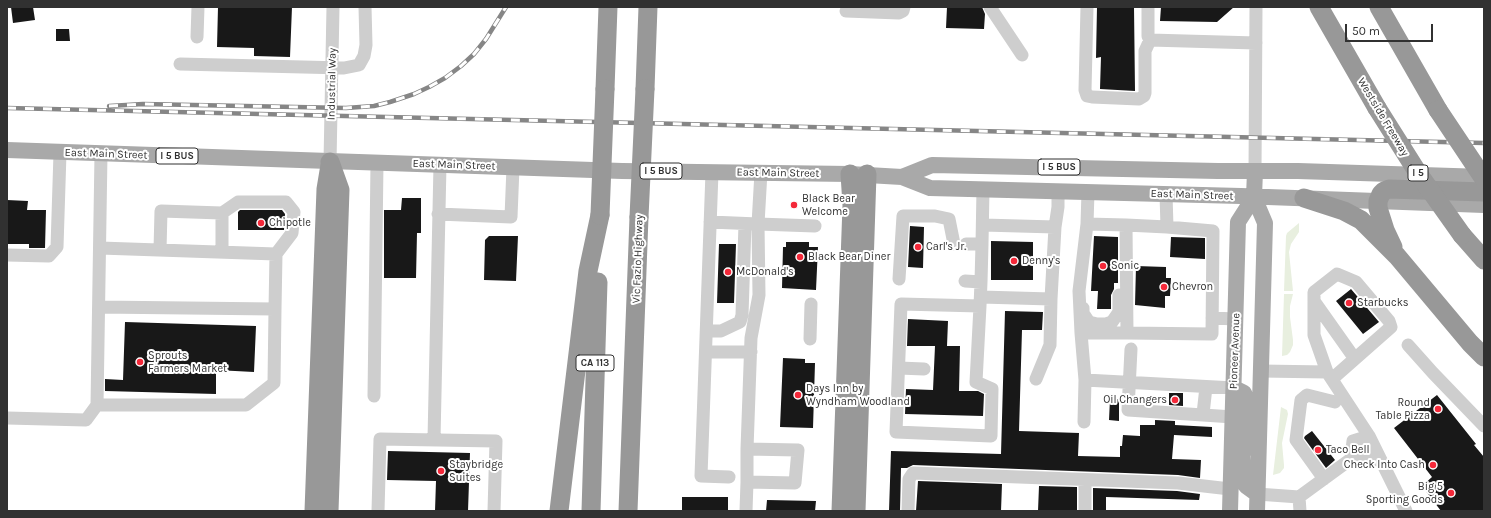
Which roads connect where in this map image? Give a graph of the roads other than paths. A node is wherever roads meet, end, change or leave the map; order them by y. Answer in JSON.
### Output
{"nodes":[{"id":1,"x":198,"y":7,"type":"edge"},
{"id":2,"x":334,"y":7,"type":"edge"},
{"id":3,"x":365,"y":7,"type":"edge"},
{"id":4,"x":608,"y":7,"type":"edge"},
{"id":5,"x":648,"y":7,"type":"edge"},
{"id":6,"x":904,"y":7,"type":"edge"},
{"id":7,"x":990,"y":7,"type":"edge"},
{"id":8,"x":1087,"y":7,"type":"edge"},
{"id":9,"x":1148,"y":7,"type":"edge"},
{"id":10,"x":1256,"y":7,"type":"edge"},
{"id":11,"x":1319,"y":7,"type":"edge"},
{"id":12,"x":1379,"y":7,"type":"edge"},
{"id":13,"x":846,"y":11,"type":"dead end"},
{"id":14,"x":197,"y":37,"type":"dead end"},
{"id":15,"x":1150,"y":40,"type":"junction"},
{"id":16,"x":1256,"y":43,"type":"junction"},
{"id":17,"x":1022,"y":55,"type":"dead end"},
{"id":18,"x":180,"y":64,"type":"dead end"},
{"id":19,"x":332,"y":67,"type":"junction"},
{"id":20,"x":7,"y":150,"type":"edge"},
{"id":21,"x":60,"y":152,"type":"junction"},
{"id":22,"x":101,"y":154,"type":"junction"},
{"id":23,"x":330,"y":162,"type":"junction"},
{"id":24,"x":377,"y":163,"type":"junction"},
{"id":25,"x":440,"y":165,"type":"junction"},
{"id":26,"x":513,"y":167,"type":"junction"},
{"id":27,"x":1055,"y":167,"type":"junction"},
{"id":28,"x":1255,"y":171,"type":"junction"},
{"id":29,"x":712,"y":172,"type":"junction"},
{"id":30,"x":761,"y":172,"type":"junction"},
{"id":31,"x":859,"y":174,"type":"junction"},
{"id":32,"x":902,"y":177,"type":"junction"},
{"id":33,"x":1484,"y":178,"type":"edge"},
{"id":34,"x":983,"y":189,"type":"junction"},
{"id":35,"x":1058,"y":191,"type":"junction"},
{"id":36,"x":1088,"y":192,"type":"junction"},
{"id":37,"x":1484,"y":192,"type":"edge"},
{"id":38,"x":1166,"y":194,"type":"junction"},
{"id":39,"x":1254,"y":197,"type":"junction"},
{"id":40,"x":1304,"y":198,"type":"junction"},
{"id":41,"x":1378,"y":201,"type":"junction"},
{"id":42,"x":1484,"y":205,"type":"edge"},
{"id":43,"x":222,"y":213,"type":"junction"},
{"id":44,"x":438,"y":214,"type":"junction"},
{"id":45,"x":600,"y":215,"type":"junction"},
{"id":46,"x":710,"y":222,"type":"junction"},
{"id":47,"x":751,"y":224,"type":"junction"},
{"id":48,"x":1086,"y":224,"type":"junction"},
{"id":49,"x":983,"y":225,"type":"junction"},
{"id":50,"x":1126,"y":225,"type":"junction"},
{"id":51,"x":815,"y":226,"type":"dead end"},
{"id":52,"x":1166,"y":226,"type":"junction"},
{"id":53,"x":1055,"y":227,"type":"junction"},
{"id":54,"x":982,"y":244,"type":"junction"},
{"id":55,"x":100,"y":248,"type":"junction"},
{"id":56,"x":160,"y":250,"type":"junction"},
{"id":57,"x":222,"y":252,"type":"junction"},
{"id":58,"x":276,"y":254,"type":"junction"},
{"id":59,"x":7,"y":255,"type":"edge"},
{"id":60,"x":1396,"y":256,"type":"junction"},
{"id":61,"x":1484,"y":260,"type":"edge"},
{"id":62,"x":1126,"y":265,"type":"junction"},
{"id":63,"x":1081,"y":272,"type":"junction"},
{"id":64,"x":899,"y":279,"type":"dead end"},
{"id":65,"x":965,"y":281,"type":"dead end"},
{"id":66,"x":981,"y":282,"type":"junction"},
{"id":67,"x":1051,"y":299,"type":"junction"},
{"id":68,"x":1314,"y":301,"type":"junction"},
{"id":69,"x":980,"y":302,"type":"junction"},
{"id":70,"x":811,"y":304,"type":"dead end"},
{"id":71,"x":99,"y":307,"type":"junction"},
{"id":72,"x":276,"y":309,"type":"junction"},
{"id":73,"x":1212,"y":318,"type":"junction"},
{"id":74,"x":1236,"y":319,"type":"junction"},
{"id":75,"x":707,"y":331,"type":"junction"},
{"id":76,"x":1081,"y":333,"type":"junction"},
{"id":77,"x":1127,"y":333,"type":"junction"},
{"id":78,"x":810,"y":339,"type":"dead end"},
{"id":79,"x":1408,"y":345,"type":"dead end"},
{"id":80,"x":1131,"y":349,"type":"dead end"},
{"id":81,"x":706,"y":352,"type":"junction"},
{"id":82,"x":751,"y":352,"type":"junction"},
{"id":83,"x":1484,"y":357,"type":"edge"},
{"id":84,"x":1355,"y":359,"type":"junction"},
{"id":85,"x":899,"y":368,"type":"junction"},
{"id":86,"x":924,"y":369,"type":"dead end"},
{"id":87,"x":1261,"y":372,"type":"junction"},
{"id":88,"x":1329,"y":376,"type":"junction"},
{"id":89,"x":1036,"y":379,"type":"dead end"},
{"id":90,"x":1085,"y":380,"type":"junction"},
{"id":91,"x":1130,"y":382,"type":"junction"},
{"id":92,"x":1206,"y":387,"type":"junction"},
{"id":93,"x":1234,"y":388,"type":"junction"},
{"id":94,"x":374,"y":396,"type":"dead end"},
{"id":95,"x":1339,"y":398,"type":"junction"},
{"id":96,"x":97,"y":405,"type":"junction"},
{"id":97,"x":1203,"y":414,"type":"junction"},
{"id":98,"x":7,"y":418,"type":"edge"},
{"id":99,"x":1084,"y":422,"type":"dead end"},
{"id":100,"x":1233,"y":424,"type":"junction"},
{"id":101,"x":1484,"y":426,"type":"edge"},
{"id":102,"x":1369,"y":436,"type":"junction"},
{"id":103,"x":434,"y":439,"type":"junction"},
{"id":104,"x":747,"y":449,"type":"junction"},
{"id":105,"x":1259,"y":455,"type":"junction"},
{"id":106,"x":1351,"y":459,"type":"junction"},
{"id":107,"x":1380,"y":460,"type":"junction"},
{"id":108,"x":730,"y":477,"type":"dead end"},
{"id":109,"x":1324,"y":479,"type":"junction"},
{"id":110,"x":1085,"y":480,"type":"junction"},
{"id":111,"x":747,"y":482,"type":"junction"},
{"id":112,"x":1230,"y":489,"type":"junction"},
{"id":113,"x":1257,"y":494,"type":"junction"},
{"id":114,"x":1299,"y":497,"type":"junction"},
{"id":115,"x":314,"y":511,"type":"edge"},
{"id":116,"x":329,"y":511,"type":"edge"},
{"id":117,"x":378,"y":511,"type":"edge"},
{"id":118,"x":494,"y":511,"type":"edge"},
{"id":119,"x":559,"y":511,"type":"edge"},
{"id":120,"x":591,"y":511,"type":"edge"},
{"id":121,"x":628,"y":511,"type":"edge"},
{"id":122,"x":746,"y":511,"type":"edge"},
{"id":123,"x":841,"y":511,"type":"edge"},
{"id":124,"x":856,"y":511,"type":"edge"},
{"id":125,"x":908,"y":511,"type":"edge"},
{"id":126,"x":1085,"y":511,"type":"edge"},
{"id":127,"x":1230,"y":511,"type":"edge"},
{"id":128,"x":1257,"y":511,"type":"edge"},
{"id":129,"x":1300,"y":511,"type":"edge"},
{"id":130,"x":1406,"y":511,"type":"edge"}],
"edges":[{"from":1,"to":14,"type":"street"},
{"from":2,"to":19,"type":"street","name":"Industrial Way"},
{"from":3,"to":19,"type":"street"},
{"from":4,"to":45,"type":"highway","number":"CA 113","bridge":true},
{"from":5,"to":121,"type":"highway","name":"Vic Fazio Highway","bridge":true},
{"from":6,"to":13,"type":"street"},
{"from":7,"to":17,"type":"street"},
{"from":8,"to":15,"type":"street"},
{"from":9,"to":15,"type":"street"},
{"from":10,"to":16,"type":"street"},
{"from":11,"to":61,"type":"highway","name":"Westside Freeway","number":"I 5","bridge":true},
{"from":12,"to":33,"type":"highway","bridge":true},
{"from":15,"to":16,"type":"street"},
{"from":16,"to":28,"type":"street"},
{"from":18,"to":19,"type":"street"},
{"from":19,"to":23,"type":"street","name":"Industrial Way"},
{"from":20,"to":21,"type":"main road","name":"East Main Street","number":"I 5 BUS"},
{"from":21,"to":22,"type":"main road","name":"East Main Street","number":"I 5 BUS"},
{"from":21,"to":59,"type":"street"},
{"from":22,"to":23,"type":"main road","name":"East Main Street","number":"I 5 BUS"},
{"from":22,"to":55,"type":"street"},
{"from":23,"to":24,"type":"main road","name":"East Main Street","number":"I 5 BUS"},
{"from":23,"to":115,"type":"highway"},
{"from":23,"to":116,"type":"highway"},
{"from":24,"to":25,"type":"main road","name":"East Main Street","number":"I 5 BUS"},
{"from":24,"to":94,"type":"street"},
{"from":25,"to":26,"type":"main road","name":"East Main Street","number":"I 5 BUS"},
{"from":25,"to":44,"type":"street"},
{"from":26,"to":29,"type":"main road","name":"East Main Street","number":"I 5 BUS"},
{"from":26,"to":44,"type":"street"},
{"from":27,"to":28,"type":"main road","name":"East Main Street","number":"I 5 BUS"},
{"from":27,"to":32,"type":"main road","name":"East Main Street","number":"I 5 BUS"},
{"from":27,"to":34,"type":"main road"},
{"from":28,"to":33,"type":"main road","name":"East Main Street"},
{"from":28,"to":39,"type":"main road"},
{"from":29,"to":30,"type":"main road","name":"East Main Street","number":"I 5 BUS"},
{"from":29,"to":46,"type":"street"},
{"from":30,"to":31,"type":"main road","name":"East Main Street","number":"I 5 BUS"},
{"from":30,"to":47,"type":"street"},
{"from":31,"to":32,"type":"main road","name":"East Main Street","number":"I 5 BUS"},
{"from":31,"to":123,"type":"highway"},
{"from":31,"to":124,"type":"highway"},
{"from":32,"to":34,"type":"main road","name":"East Main Street","number":"I 5 BUS"},
{"from":34,"to":35,"type":"main road","name":"East Main Street","number":"I 5 BUS"},
{"from":34,"to":49,"type":"street"},
{"from":35,"to":36,"type":"main road","name":"East Main Street","number":"I 5 BUS"},
{"from":35,"to":53,"type":"street"},
{"from":36,"to":38,"type":"main road","name":"East Main Street","number":"I 5 BUS"},
{"from":36,"to":48,"type":"street"},
{"from":37,"to":41,"type":"highway"},
{"from":38,"to":39,"type":"main road","name":"East Main Street","number":"I 5 BUS"},
{"from":38,"to":52,"type":"street"},
{"from":39,"to":40,"type":"main road","name":"East Main Street","number":"I 5 BUS"},
{"from":39,"to":74,"type":"main road","name":"Pioneer Avenue"},
{"from":39,"to":87,"type":"main road"},
{"from":40,"to":41,"type":"main road","name":"East Main Street","number":"I 5 BUS"},
{"from":40,"to":60,"type":"highway"},
{"from":41,"to":42,"type":"main road","name":"East Main Street"},
{"from":41,"to":60,"type":"highway"},
{"from":43,"to":56,"type":"street"},
{"from":43,"to":57,"type":"street"},
{"from":43,"to":58,"type":"street"},
{"from":44,"to":103,"type":"street"},
{"from":45,"to":119,"type":"highway"},
{"from":45,"to":120,"type":"highway","number":"CA 113"},
{"from":46,"to":47,"type":"street"},
{"from":46,"to":75,"type":"street"},
{"from":47,"to":51,"type":"street"},
{"from":47,"to":75,"type":"street"},
{"from":47,"to":82,"type":"street"},
{"from":48,"to":50,"type":"street"},
{"from":48,"to":63,"type":"street"},
{"from":49,"to":53,"type":"street"},
{"from":49,"to":54,"type":"street"},
{"from":50,"to":52,"type":"street"},
{"from":50,"to":62,"type":"street"},
{"from":52,"to":73,"type":"street"},
{"from":53,"to":67,"type":"street"},
{"from":54,"to":64,"type":"street"},
{"from":54,"to":66,"type":"street"},
{"from":55,"to":56,"type":"street"},
{"from":55,"to":71,"type":"street"},
{"from":56,"to":57,"type":"street"},
{"from":57,"to":58,"type":"street"},
{"from":58,"to":72,"type":"street"},
{"from":60,"to":83,"type":"highway"},
{"from":62,"to":63,"type":"street"},
{"from":62,"to":77,"type":"street"},
{"from":63,"to":76,"type":"street"},
{"from":65,"to":66,"type":"street"},
{"from":66,"to":69,"type":"street"},
{"from":67,"to":69,"type":"street"},
{"from":67,"to":89,"type":"street"},
{"from":68,"to":84,"type":"street"},
{"from":68,"to":84,"type":"street"},
{"from":68,"to":88,"type":"street"},
{"from":69,"to":85,"type":"street"},
{"from":69,"to":85,"type":"street"},
{"from":70,"to":78,"type":"street"},
{"from":71,"to":72,"type":"street"},
{"from":71,"to":96,"type":"street"},
{"from":72,"to":96,"type":"street"},
{"from":73,"to":74,"type":"street"},
{"from":73,"to":77,"type":"street"},
{"from":74,"to":93,"type":"main road","name":"Pioneer Avenue"},
{"from":75,"to":81,"type":"street"},
{"from":76,"to":77,"type":"street"},
{"from":76,"to":90,"type":"street"},
{"from":79,"to":101,"type":"street"},
{"from":80,"to":91,"type":"street"},
{"from":81,"to":82,"type":"street"},
{"from":81,"to":108,"type":"street"},
{"from":82,"to":104,"type":"street"},
{"from":84,"to":88,"type":"street"},
{"from":85,"to":86,"type":"street"},
{"from":87,"to":88,"type":"street"},
{"from":87,"to":105,"type":"main road"},
{"from":88,"to":95,"type":"street"},
{"from":90,"to":91,"type":"street"},
{"from":90,"to":99,"type":"street"},
{"from":91,"to":92,"type":"street"},
{"from":91,"to":97,"type":"street"},
{"from":92,"to":93,"type":"street"},
{"from":92,"to":97,"type":"street"},
{"from":93,"to":100,"type":"main road","name":"Pioneer Avenue"},
{"from":93,"to":105,"type":"main road"},
{"from":95,"to":102,"type":"street"},
{"from":95,"to":109,"type":"street"},
{"from":96,"to":98,"type":"street"},
{"from":97,"to":100,"type":"street"},
{"from":100,"to":112,"type":"main road","name":"Pioneer Avenue"},
{"from":100,"to":113,"type":"main road"},
{"from":102,"to":106,"type":"street"},
{"from":102,"to":107,"type":"street"},
{"from":103,"to":117,"type":"street"},
{"from":103,"to":118,"type":"street"},
{"from":104,"to":111,"type":"street"},
{"from":104,"to":111,"type":"street"},
{"from":105,"to":113,"type":"main road"},
{"from":106,"to":107,"type":"street"},
{"from":106,"to":109,"type":"street"},
{"from":107,"to":130,"type":"street"},
{"from":109,"to":114,"type":"street"},
{"from":110,"to":112,"type":"street"},
{"from":110,"to":125,"type":"street"},
{"from":110,"to":126,"type":"street"},
{"from":111,"to":122,"type":"street"},
{"from":112,"to":127,"type":"main road","name":"Pioneer Avenue"},
{"from":113,"to":114,"type":"street"},
{"from":113,"to":128,"type":"main road"},
{"from":114,"to":129,"type":"street"}]}
